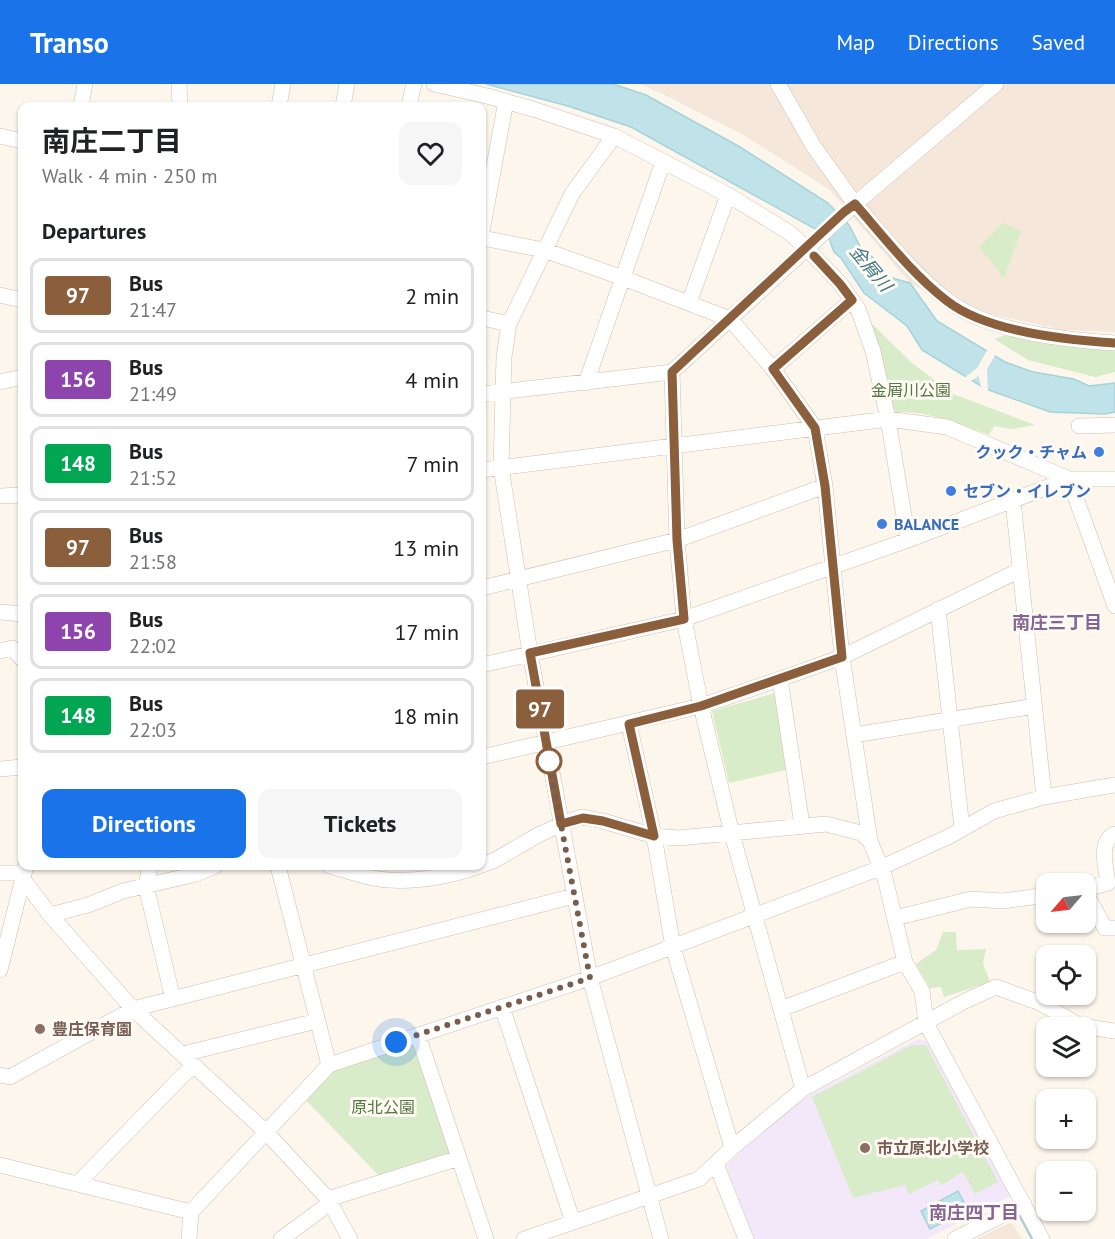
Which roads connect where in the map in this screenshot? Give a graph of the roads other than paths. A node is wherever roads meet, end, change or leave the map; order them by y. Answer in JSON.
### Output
{"nodes":[{"id":1,"x":85,"y":84,"type":"edge"},
{"id":2,"x":180,"y":84,"type":"edge"},
{"id":3,"x":283,"y":84,"type":"edge"},
{"id":4,"x":347,"y":84,"type":"edge"},
{"id":5,"x":414,"y":84,"type":"edge"},
{"id":6,"x":434,"y":84,"type":"edge"},
{"id":7,"x":778,"y":84,"type":"edge"},
{"id":8,"x":996,"y":84,"type":"edge"},
{"id":9,"x":506,"y":101,"type":"junction"},
{"id":10,"x":82,"y":102,"type":"edge"},
{"id":11,"x":180,"y":102,"type":"edge"},
{"id":12,"x":280,"y":102,"type":"edge"},
{"id":13,"x":344,"y":102,"type":"edge"},
{"id":14,"x":410,"y":102,"type":"edge"},
{"id":15,"x":0,"y":136,"type":"edge"},
{"id":16,"x":614,"y":136,"type":"junction"},
{"id":17,"x":18,"y":140,"type":"edge"},
{"id":18,"x":663,"y":162,"type":"junction"},
{"id":19,"x":728,"y":195,"type":"junction"},
{"id":20,"x":849,"y":208,"type":"junction"},
{"id":21,"x":486,"y":209,"type":"edge"},
{"id":22,"x":486,"y":239,"type":"edge"},
{"id":23,"x":805,"y":247,"type":"junction"},
{"id":24,"x":544,"y":250,"type":"junction"},
{"id":25,"x":622,"y":278,"type":"junction"},
{"id":26,"x":0,"y":295,"type":"edge"},
{"id":27,"x":18,"y":299,"type":"edge"},
{"id":28,"x":852,"y":300,"type":"junction"},
{"id":29,"x":689,"y":303,"type":"junction"},
{"id":30,"x":486,"y":319,"type":"edge"},
{"id":31,"x":730,"y":319,"type":"junction"},
{"id":32,"x":509,"y":324,"type":"junction"},
{"id":33,"x":1115,"y":343,"type":"edge"},
{"id":34,"x":773,"y":369,"type":"junction"},
{"id":35,"x":672,"y":372,"type":"junction"},
{"id":36,"x":18,"y":378,"type":"edge"},
{"id":37,"x":0,"y":382,"type":"edge"},
{"id":38,"x":586,"y":382,"type":"junction"},
{"id":39,"x":503,"y":393,"type":"junction"},
{"id":40,"x":486,"y":394,"type":"edge"},
{"id":41,"x":888,"y":419,"type":"junction"},
{"id":42,"x":1115,"y":425,"type":"edge"},
{"id":43,"x":1079,"y":426,"type":"dead end"},
{"id":44,"x":815,"y":428,"type":"junction"},
{"id":45,"x":674,"y":447,"type":"junction"},
{"id":46,"x":501,"y":467,"type":"junction"},
{"id":47,"x":486,"y":469,"type":"edge"},
{"id":48,"x":1069,"y":479,"type":"junction"},
{"id":49,"x":1115,"y":479,"type":"edge"},
{"id":50,"x":825,"y":486,"type":"junction"},
{"id":51,"x":0,"y":495,"type":"edge"},
{"id":52,"x":18,"y":495,"type":"edge"},
{"id":53,"x":1013,"y":501,"type":"junction"},
{"id":54,"x":677,"y":540,"type":"junction"},
{"id":55,"x":908,"y":540,"type":"junction"},
{"id":56,"x":832,"y":566,"type":"junction"},
{"id":57,"x":1020,"y":570,"type":"junction"},
{"id":58,"x":518,"y":579,"type":"junction"},
{"id":59,"x":486,"y":587,"type":"edge"},
{"id":60,"x":1115,"y":606,"type":"edge"},
{"id":61,"x":938,"y":609,"type":"junction"},
{"id":62,"x":0,"y":612,"type":"edge"},
{"id":63,"x":18,"y":614,"type":"edge"},
{"id":64,"x":684,"y":619,"type":"junction"},
{"id":65,"x":0,"y":651,"type":"edge"},
{"id":66,"x":530,"y":653,"type":"junction"},
{"id":67,"x":18,"y":654,"type":"edge"},
{"id":68,"x":842,"y":657,"type":"junction"},
{"id":69,"x":486,"y":664,"type":"edge"},
{"id":70,"x":780,"y":679,"type":"junction"},
{"id":71,"x":701,"y":706,"type":"junction"},
{"id":72,"x":1035,"y":706,"type":"junction"},
{"id":73,"x":949,"y":720,"type":"junction"},
{"id":74,"x":629,"y":724,"type":"junction"},
{"id":75,"x":854,"y":735,"type":"junction"},
{"id":76,"x":546,"y":742,"type":"junction"},
{"id":77,"x":486,"y":756,"type":"edge"},
{"id":78,"x":18,"y":767,"type":"edge"},
{"id":79,"x":0,"y":769,"type":"edge"},
{"id":80,"x":1115,"y":785,"type":"edge"},
{"id":81,"x":1044,"y":797,"type":"junction"},
{"id":82,"x":561,"y":824,"type":"junction"},
{"id":83,"x":802,"y":825,"type":"junction"},
{"id":84,"x":962,"y":829,"type":"junction"},
{"id":85,"x":732,"y":834,"type":"junction"},
{"id":86,"x":1115,"y":834,"type":"edge"},
{"id":87,"x":654,"y":836,"type":"junction"},
{"id":88,"x":870,"y":841,"type":"junction"},
{"id":89,"x":486,"y":861,"type":"edge"},
{"id":90,"x":880,"y":868,"type":"junction"},
{"id":91,"x":149,"y":870,"type":"edge"},
{"id":92,"x":206,"y":870,"type":"edge"},
{"id":93,"x":279,"y":870,"type":"edge"},
{"id":94,"x":457,"y":870,"type":"edge"},
{"id":95,"x":370,"y":871,"type":"edge"},
{"id":96,"x":24,"y":872,"type":"edge"},
{"id":97,"x":0,"y":873,"type":"edge"},
{"id":98,"x":146,"y":886,"type":"junction"},
{"id":99,"x":1096,"y":886,"type":"edge"},
{"id":100,"x":574,"y":896,"type":"junction"},
{"id":101,"x":1036,"y":896,"type":"edge"},
{"id":102,"x":1096,"y":912,"type":"edge"},
{"id":103,"x":50,"y":915,"type":"junction"},
{"id":104,"x":755,"y":916,"type":"junction"},
{"id":105,"x":895,"y":918,"type":"junction"},
{"id":106,"x":1115,"y":928,"type":"edge"},
{"id":107,"x":673,"y":947,"type":"junction"},
{"id":108,"x":905,"y":962,"type":"junction"},
{"id":109,"x":303,"y":965,"type":"junction"},
{"id":110,"x":0,"y":970,"type":"edge"},
{"id":111,"x":590,"y":978,"type":"junction"},
{"id":112,"x":173,"y":999,"type":"junction"},
{"id":113,"x":502,"y":1007,"type":"junction"},
{"id":114,"x":133,"y":1009,"type":"junction"},
{"id":115,"x":781,"y":1009,"type":"junction"},
{"id":116,"x":317,"y":1021,"type":"junction"},
{"id":117,"x":926,"y":1023,"type":"junction"},
{"id":118,"x":1115,"y":1030,"type":"edge"},
{"id":119,"x":418,"y":1035,"type":"junction"},
{"id":120,"x":188,"y":1060,"type":"junction"},
{"id":121,"x":328,"y":1065,"type":"junction"},
{"id":122,"x":0,"y":1075,"type":"edge"},
{"id":123,"x":803,"y":1089,"type":"junction"},
{"id":124,"x":266,"y":1132,"type":"junction"},
{"id":125,"x":732,"y":1148,"type":"junction"},
{"id":126,"x":459,"y":1158,"type":"junction"},
{"id":127,"x":716,"y":1164,"type":"junction"},
{"id":128,"x":0,"y":1165,"type":"edge"},
{"id":129,"x":77,"y":1184,"type":"junction"},
{"id":130,"x":649,"y":1195,"type":"junction"},
{"id":131,"x":329,"y":1201,"type":"junction"},
{"id":132,"x":1024,"y":1204,"type":"junction"},
{"id":133,"x":191,"y":1212,"type":"junction"},
{"id":134,"x":573,"y":1222,"type":"junction"},
{"id":135,"x":973,"y":1235,"type":"edge"},
{"id":136,"x":189,"y":1239,"type":"edge"},
{"id":137,"x":281,"y":1239,"type":"edge"},
{"id":138,"x":350,"y":1239,"type":"edge"},
{"id":139,"x":486,"y":1239,"type":"edge"},
{"id":140,"x":524,"y":1239,"type":"edge"},
{"id":141,"x":661,"y":1239,"type":"edge"},
{"id":142,"x":746,"y":1239,"type":"edge"},
{"id":143,"x":955,"y":1239,"type":"edge"},
{"id":144,"x":1042,"y":1239,"type":"edge"}],
"edges":[{"from":1,"to":10,"type":"street"},
{"from":2,"to":11,"type":"street"},
{"from":3,"to":12,"type":"street"},
{"from":4,"to":13,"type":"street"},
{"from":5,"to":14,"type":"street"},
{"from":6,"to":9,"type":"street"},
{"from":7,"to":20,"type":"street"},
{"from":8,"to":20,"type":"street"},
{"from":9,"to":16,"type":"street"},
{"from":9,"to":21,"type":"street"},
{"from":15,"to":17,"type":"street"},
{"from":16,"to":18,"type":"street"},
{"from":16,"to":24,"type":"street"},
{"from":18,"to":19,"type":"street"},
{"from":18,"to":25,"type":"street"},
{"from":19,"to":23,"type":"street"},
{"from":19,"to":29,"type":"street"},
{"from":20,"to":23,"type":"street"},
{"from":20,"to":33,"type":"street"},
{"from":22,"to":24,"type":"street"},
{"from":23,"to":28,"type":"street"},
{"from":23,"to":31,"type":"street"},
{"from":24,"to":25,"type":"street"},
{"from":24,"to":32,"type":"street"},
{"from":25,"to":29,"type":"street"},
{"from":25,"to":38,"type":"street"},
{"from":26,"to":27,"type":"street"},
{"from":28,"to":34,"type":"street"},
{"from":28,"to":41,"type":"street"},
{"from":29,"to":31,"type":"street"},
{"from":30,"to":32,"type":"street"},
{"from":31,"to":34,"type":"street"},
{"from":31,"to":35,"type":"street"},
{"from":32,"to":39,"type":"street"},
{"from":34,"to":44,"type":"street"},
{"from":35,"to":38,"type":"street"},
{"from":35,"to":45,"type":"street"},
{"from":36,"to":37,"type":"street"},
{"from":38,"to":39,"type":"street"},
{"from":39,"to":40,"type":"street"},
{"from":39,"to":46,"type":"street"},
{"from":41,"to":44,"type":"street"},
{"from":41,"to":48,"type":"street"},
{"from":41,"to":55,"type":"street"},
{"from":42,"to":43,"type":"street"},
{"from":44,"to":45,"type":"street"},
{"from":44,"to":50,"type":"street"},
{"from":45,"to":46,"type":"street"},
{"from":45,"to":54,"type":"street"},
{"from":46,"to":47,"type":"street"},
{"from":46,"to":58,"type":"street"},
{"from":48,"to":49,"type":"street"},
{"from":48,"to":53,"type":"street"},
{"from":48,"to":60,"type":"street"},
{"from":50,"to":54,"type":"street"},
{"from":50,"to":56,"type":"street"},
{"from":51,"to":52,"type":"street"},
{"from":53,"to":55,"type":"street"},
{"from":53,"to":57,"type":"street"},
{"from":54,"to":58,"type":"street"},
{"from":54,"to":64,"type":"street"},
{"from":55,"to":56,"type":"street"},
{"from":56,"to":64,"type":"street"},
{"from":56,"to":68,"type":"street"},
{"from":57,"to":61,"type":"street"},
{"from":57,"to":72,"type":"street"},
{"from":58,"to":59,"type":"street"},
{"from":58,"to":66,"type":"street"},
{"from":61,"to":68,"type":"street"},
{"from":61,"to":73,"type":"street"},
{"from":62,"to":63,"type":"street"},
{"from":64,"to":66,"type":"street"},
{"from":64,"to":71,"type":"street"},
{"from":65,"to":67,"type":"street"},
{"from":66,"to":69,"type":"street"},
{"from":66,"to":76,"type":"street"},
{"from":68,"to":70,"type":"street"},
{"from":68,"to":75,"type":"street"},
{"from":70,"to":71,"type":"street"},
{"from":70,"to":83,"type":"street"},
{"from":71,"to":74,"type":"street"},
{"from":71,"to":85,"type":"street"},
{"from":72,"to":73,"type":"street"},
{"from":72,"to":81,"type":"street"},
{"from":73,"to":75,"type":"street"},
{"from":73,"to":84,"type":"street"},
{"from":74,"to":76,"type":"street"},
{"from":74,"to":87,"type":"street"},
{"from":75,"to":88,"type":"street"},
{"from":76,"to":77,"type":"street"},
{"from":76,"to":82,"type":"street"},
{"from":78,"to":79,"type":"street"},
{"from":80,"to":81,"type":"street"},
{"from":81,"to":84,"type":"street"},
{"from":82,"to":87,"type":"street"},
{"from":82,"to":89,"type":"street"},
{"from":82,"to":100,"type":"street"},
{"from":83,"to":85,"type":"street"},
{"from":83,"to":88,"type":"street"},
{"from":84,"to":90,"type":"street"},
{"from":85,"to":87,"type":"street"},
{"from":85,"to":104,"type":"street"},
{"from":86,"to":99,"type":"street"},
{"from":87,"to":107,"type":"street"},
{"from":88,"to":90,"type":"street"},
{"from":90,"to":104,"type":"street"},
{"from":90,"to":105,"type":"street"},
{"from":91,"to":98,"type":"street"},
{"from":92,"to":98,"type":"street"},
{"from":93,"to":109,"type":"street"},
{"from":94,"to":95,"type":"street"},
{"from":96,"to":97,"type":"street"},
{"from":96,"to":103,"type":"street"},
{"from":96,"to":110,"type":"street"},
{"from":98,"to":103,"type":"street"},
{"from":98,"to":112,"type":"street"},
{"from":100,"to":109,"type":"street"},
{"from":100,"to":111,"type":"street"},
{"from":101,"to":105,"type":"street"},
{"from":102,"to":106,"type":"street"},
{"from":103,"to":114,"type":"street"},
{"from":104,"to":107,"type":"street"},
{"from":104,"to":115,"type":"street"},
{"from":105,"to":108,"type":"street"},
{"from":107,"to":111,"type":"street"},
{"from":107,"to":125,"type":"street"},
{"from":108,"to":115,"type":"street"},
{"from":108,"to":117,"type":"street"},
{"from":109,"to":112,"type":"street"},
{"from":109,"to":116,"type":"street"},
{"from":111,"to":113,"type":"street"},
{"from":111,"to":130,"type":"street"},
{"from":112,"to":114,"type":"street"},
{"from":113,"to":119,"type":"street"},
{"from":113,"to":134,"type":"street"},
{"from":114,"to":120,"type":"street"},
{"from":114,"to":122,"type":"street"},
{"from":115,"to":123,"type":"street"},
{"from":116,"to":120,"type":"street"},
{"from":116,"to":121,"type":"street"},
{"from":117,"to":118,"type":"street"},
{"from":117,"to":123,"type":"street"},
{"from":117,"to":132,"type":"street"},
{"from":119,"to":121,"type":"street"},
{"from":119,"to":126,"type":"street"},
{"from":120,"to":124,"type":"street"},
{"from":120,"to":129,"type":"street"},
{"from":121,"to":124,"type":"street"},
{"from":123,"to":125,"type":"street"},
{"from":124,"to":131,"type":"street"},
{"from":124,"to":133,"type":"street"},
{"from":125,"to":127,"type":"street"},
{"from":126,"to":131,"type":"street"},
{"from":126,"to":139,"type":"street"},
{"from":127,"to":130,"type":"street"},
{"from":127,"to":142,"type":"street"},
{"from":128,"to":129,"type":"street"},
{"from":129,"to":133,"type":"street"},
{"from":130,"to":134,"type":"street"},
{"from":130,"to":141,"type":"street"},
{"from":131,"to":137,"type":"street"},
{"from":131,"to":138,"type":"street"},
{"from":132,"to":135,"type":"street"},
{"from":132,"to":144,"type":"street"},
{"from":133,"to":136,"type":"street"},
{"from":134,"to":140,"type":"street"},
{"from":135,"to":143,"type":"street"}]}
